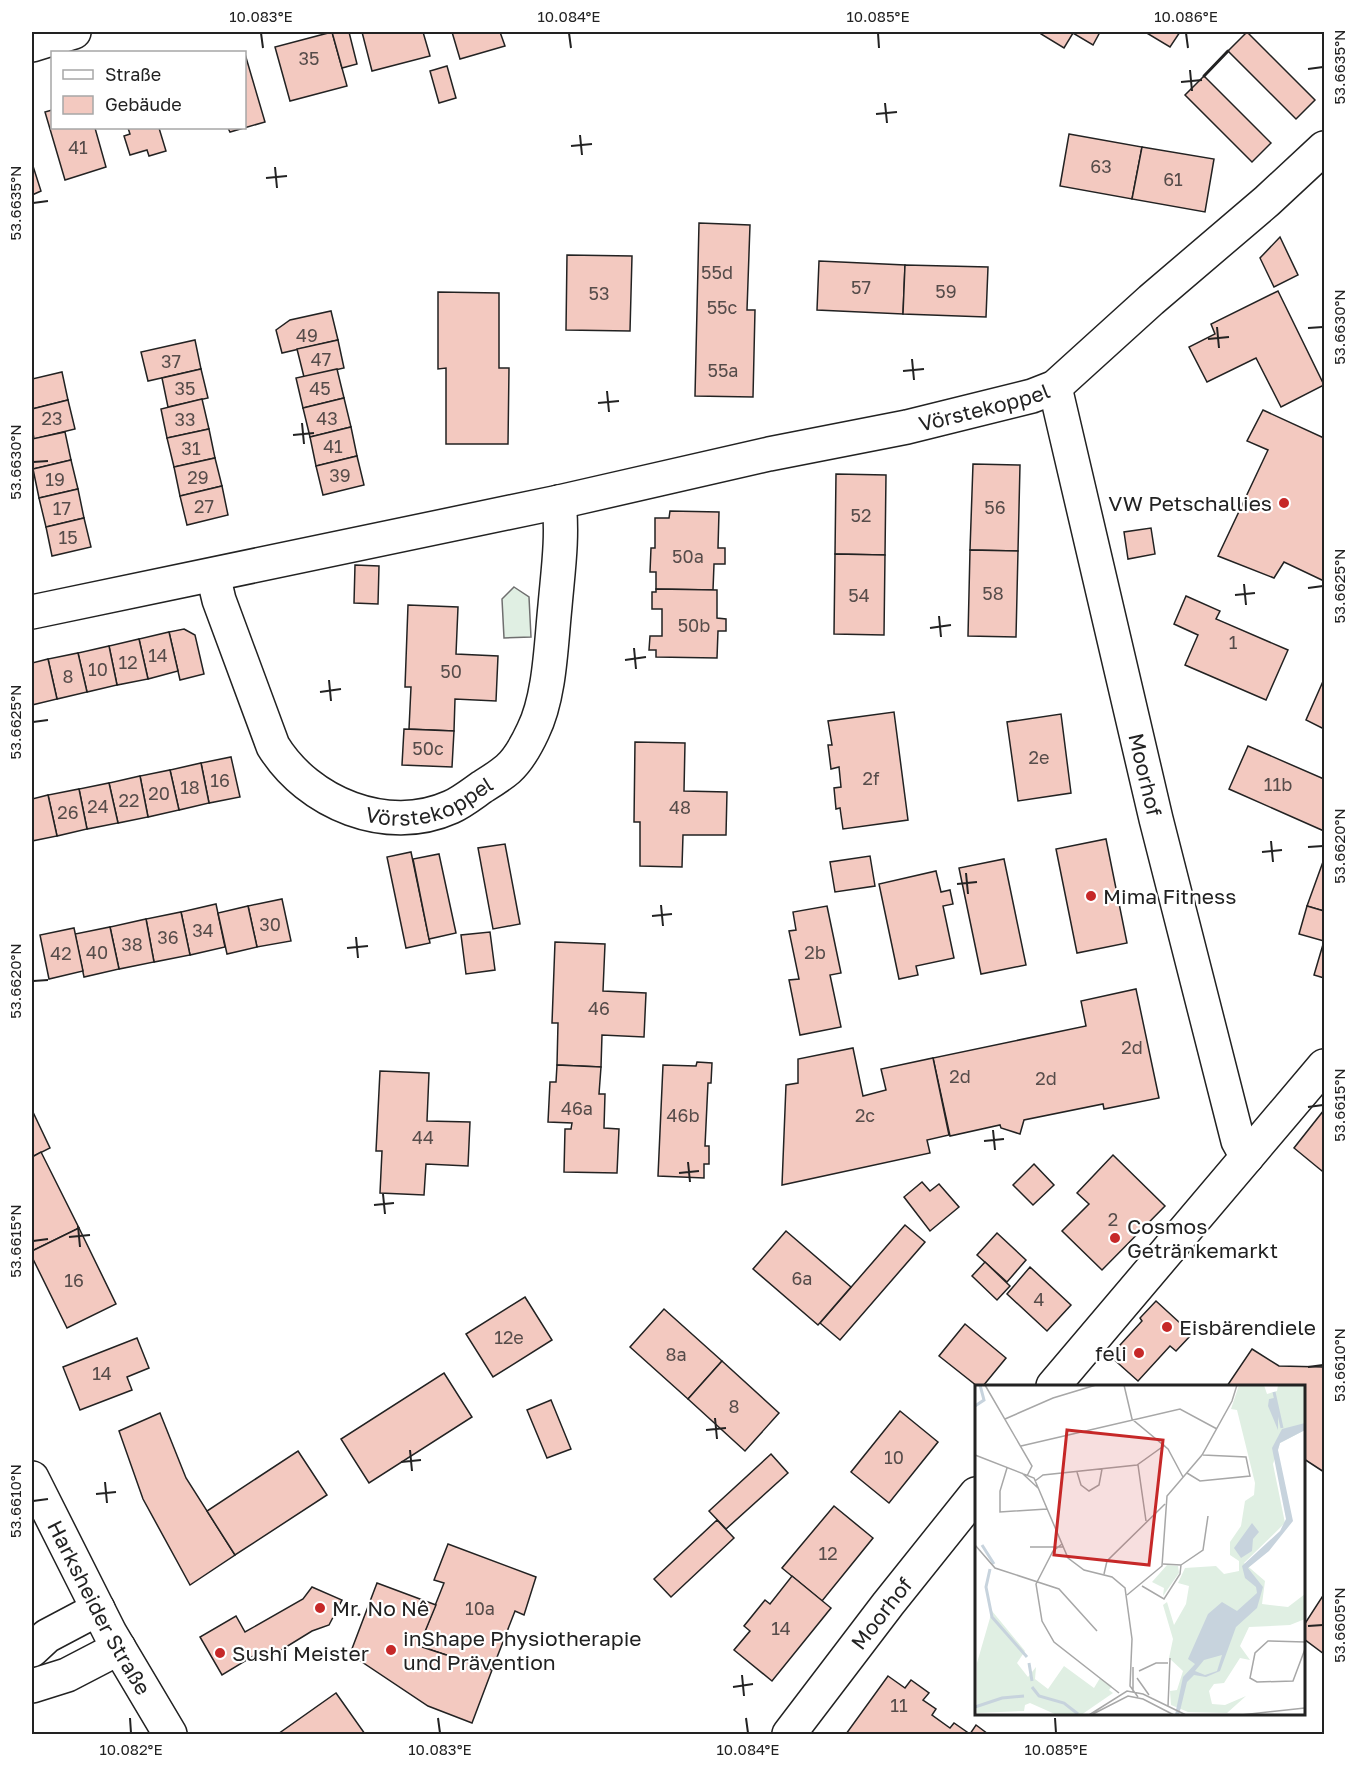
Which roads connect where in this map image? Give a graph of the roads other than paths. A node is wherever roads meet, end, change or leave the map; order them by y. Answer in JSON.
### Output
{"nodes":[{"id":1,"x":74,"y":32,"type":"edge"},
{"id":2,"x":32,"y":45,"type":"edge"},
{"id":3,"x":1324,"y":148,"type":"edge"},
{"id":4,"x":1055,"y":387,"type":"junction"},
{"id":5,"x":559,"y":502,"type":"junction"},
{"id":6,"x":213,"y":575,"type":"junction"},
{"id":7,"x":32,"y":612,"type":"edge"},
{"id":8,"x":1324,"y":1066,"type":"edge"},
{"id":9,"x":1247,"y":1157,"type":"junction"},
{"id":10,"x":1054,"y":1385,"type":"edge"},
{"id":11,"x":32,"y":1478,"type":"edge"},
{"id":12,"x":975,"y":1495,"type":"edge"},
{"id":13,"x":98,"y":1609,"type":"junction"},
{"id":14,"x":119,"y":1648,"type":"junction"},
{"id":15,"x":32,"y":1650,"type":"edge"},
{"id":16,"x":32,"y":1686,"type":"edge"},
{"id":17,"x":170,"y":1734,"type":"edge"},
{"id":18,"x":789,"y":1734,"type":"edge"}],
"edges":[{"from":1,"to":2,"type":"street"},
{"from":3,"to":4,"type":"street","name":"Vörstekoppel"},
{"from":4,"to":5,"type":"street","name":"Vörstekoppel"},
{"from":4,"to":9,"type":"street","name":"Moorhof"},
{"from":5,"to":6,"type":"street","name":"Vörstekoppel"},
{"from":5,"to":6,"type":"street","name":"Vörstekoppel"},
{"from":6,"to":7,"type":"street","name":"Vörstekoppel"},
{"from":8,"to":9,"type":"street"},
{"from":9,"to":10,"type":"street"},
{"from":11,"to":13,"type":"street","name":"Harksheider Straße"},
{"from":12,"to":18,"type":"street","name":"Moorhof"},
{"from":13,"to":14,"type":"street","name":"Harksheider Straße"},
{"from":13,"to":15,"type":"street"},
{"from":14,"to":16,"type":"street"},
{"from":14,"to":17,"type":"street","name":"Harksheider Straße"}]}
